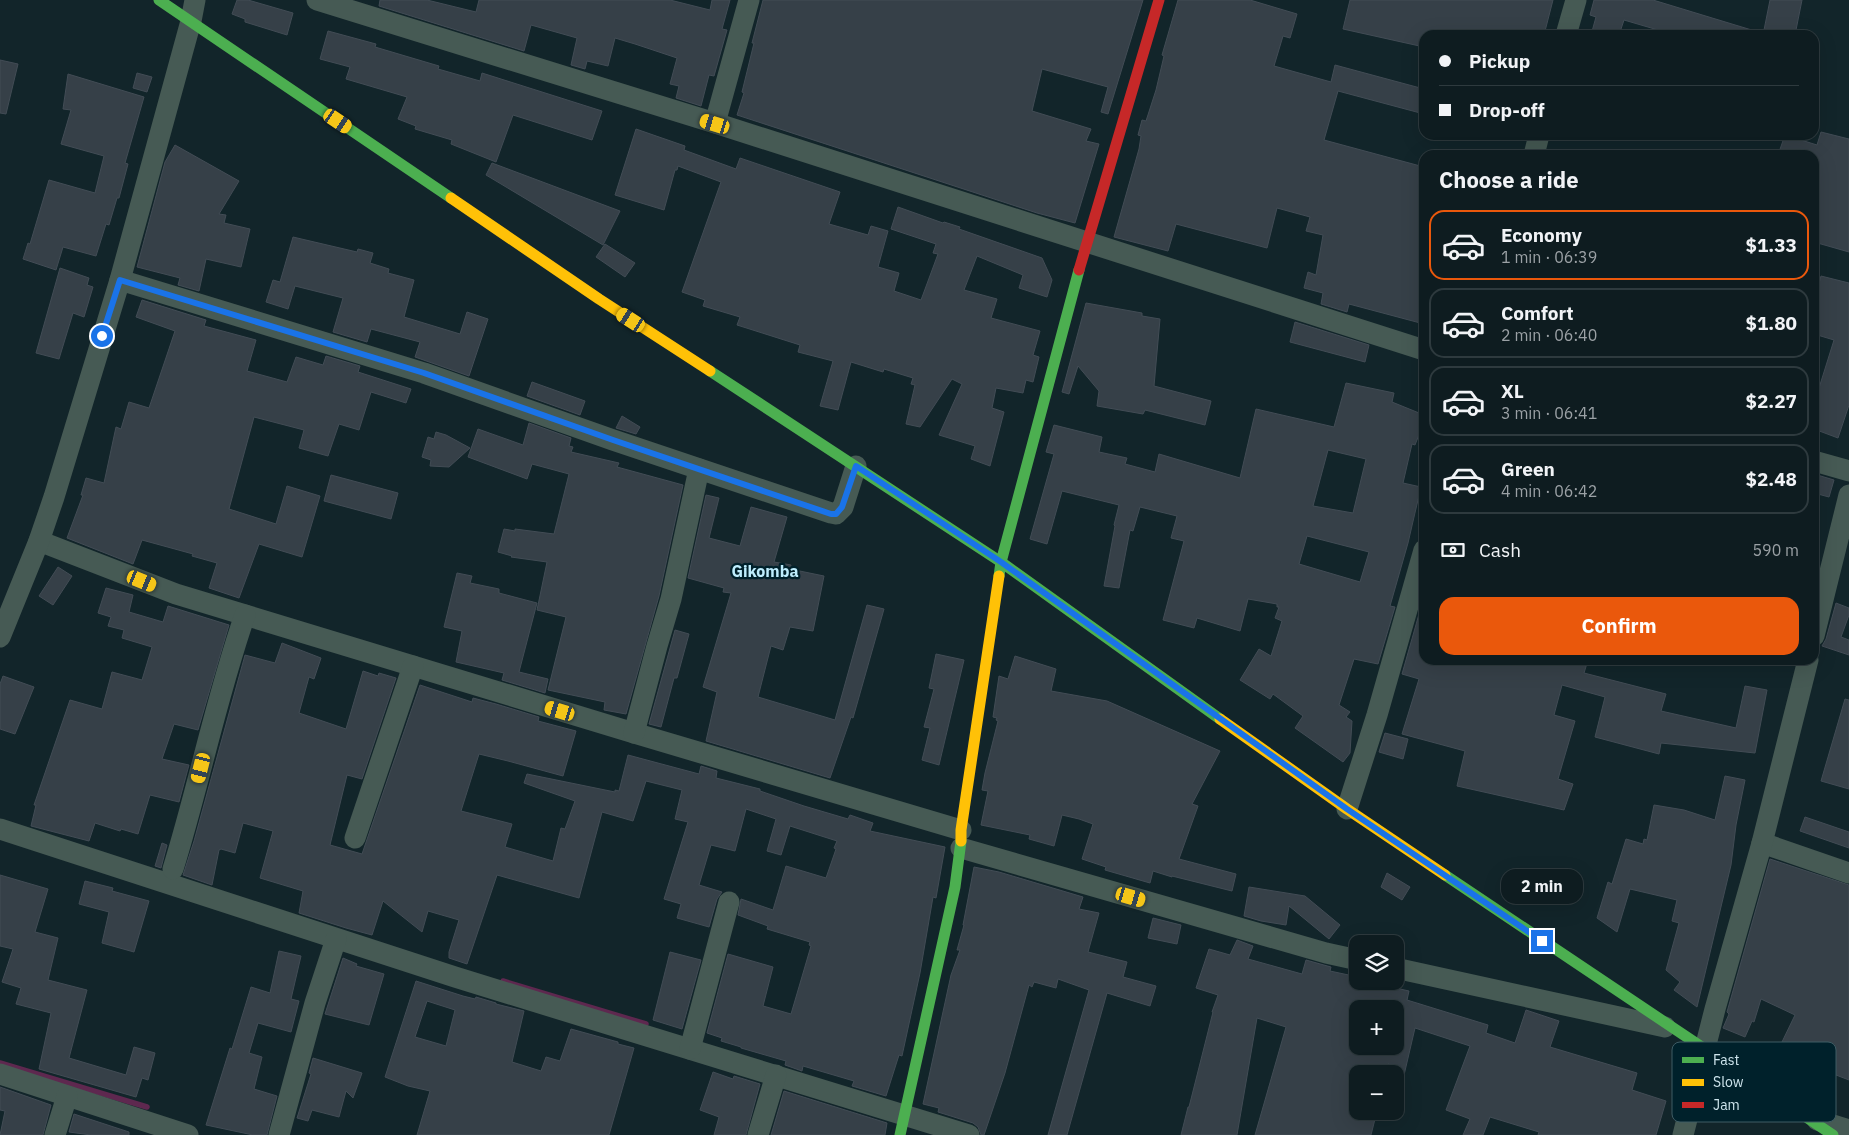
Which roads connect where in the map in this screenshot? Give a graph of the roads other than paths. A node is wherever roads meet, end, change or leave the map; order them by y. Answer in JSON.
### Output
{"nodes":[{"id":1,"x":159,"y":0,"type":"edge"},
{"id":2,"x":195,"y":0,"type":"edge"},
{"id":3,"x":317,"y":0,"type":"edge"},
{"id":4,"x":749,"y":0,"type":"edge"},
{"id":5,"x":1159,"y":0,"type":"edge"},
{"id":6,"x":1576,"y":0,"type":"edge"},
{"id":7,"x":191,"y":21,"type":"junction"},
{"id":8,"x":1567,"y":30,"type":"edge"},
{"id":9,"x":715,"y":124,"type":"junction"},
{"id":10,"x":1086,"y":242,"type":"junction"},
{"id":11,"x":120,"y":280,"type":"junction"},
{"id":12,"x":1419,"y":348,"type":"edge"},
{"id":13,"x":1819,"y":463,"type":"edge"},
{"id":14,"x":856,"y":466,"type":"junction"},
{"id":15,"x":699,"y":469,"type":"junction"},
{"id":16,"x":1849,"y":471,"type":"edge"},
{"id":17,"x":1849,"y":496,"type":"edge"},
{"id":18,"x":39,"y":541,"type":"junction"},
{"id":19,"x":1001,"y":562,"type":"junction"},
{"id":20,"x":1419,"y":568,"type":"edge"},
{"id":21,"x":245,"y":615,"type":"junction"},
{"id":22,"x":1819,"y":616,"type":"edge"},
{"id":23,"x":0,"y":637,"type":"edge"},
{"id":24,"x":1807,"y":665,"type":"edge"},
{"id":25,"x":413,"y":666,"type":"junction"},
{"id":26,"x":634,"y":733,"type":"junction"},
{"id":27,"x":1347,"y":809,"type":"junction"},
{"id":28,"x":0,"y":829,"type":"edge"},
{"id":29,"x":355,"y":838,"type":"dead end"},
{"id":30,"x":961,"y":839,"type":"junction"},
{"id":31,"x":1762,"y":843,"type":"junction"},
{"id":32,"x":173,"y":869,"type":"dead end"},
{"id":33,"x":1849,"y":872,"type":"edge"},
{"id":34,"x":729,"y":902,"type":"dead end"},
{"id":35,"x":336,"y":939,"type":"junction"},
{"id":36,"x":1349,"y":958,"type":"edge"},
{"id":37,"x":1404,"y":970,"type":"edge"},
{"id":38,"x":1673,"y":1028,"type":"junction"},
{"id":39,"x":1693,"y":1042,"type":"edge"},
{"id":40,"x":1707,"y":1042,"type":"edge"},
{"id":41,"x":690,"y":1049,"type":"junction"},
{"id":42,"x":0,"y":1074,"type":"edge"},
{"id":43,"x":776,"y":1075,"type":"junction"},
{"id":44,"x":67,"y":1096,"type":"junction"},
{"id":45,"x":1686,"y":1122,"type":"edge"},
{"id":46,"x":1813,"y":1122,"type":"edge"},
{"id":47,"x":1823,"y":1122,"type":"edge"},
{"id":48,"x":903,"y":1125,"type":"edge"},
{"id":49,"x":1849,"y":1130,"type":"edge"},
{"id":50,"x":55,"y":1135,"type":"edge"},
{"id":51,"x":188,"y":1135,"type":"edge"},
{"id":52,"x":279,"y":1135,"type":"edge"},
{"id":53,"x":758,"y":1135,"type":"edge"},
{"id":54,"x":969,"y":1135,"type":"edge"},
{"id":55,"x":1683,"y":1135,"type":"edge"},
{"id":56,"x":1834,"y":1135,"type":"edge"}],
"edges":[{"from":1,"to":7,"type":"street"},
{"from":2,"to":7,"type":"street"},
{"from":3,"to":9,"type":"street"},
{"from":4,"to":9,"type":"street"},
{"from":5,"to":10,"type":"street"},
{"from":6,"to":8,"type":"street"},
{"from":7,"to":11,"type":"street"},
{"from":7,"to":14,"type":"street"},
{"from":9,"to":10,"type":"street"},
{"from":10,"to":12,"type":"street"},
{"from":10,"to":19,"type":"street"},
{"from":11,"to":15,"type":"street"},
{"from":11,"to":18,"type":"street"},
{"from":13,"to":16,"type":"street"},
{"from":14,"to":15,"type":"street"},
{"from":14,"to":19,"type":"street"},
{"from":15,"to":26,"type":"street"},
{"from":17,"to":22,"type":"street"},
{"from":18,"to":21,"type":"street"},
{"from":18,"to":23,"type":"street"},
{"from":19,"to":27,"type":"street"},
{"from":19,"to":30,"type":"street"},
{"from":20,"to":27,"type":"street"},
{"from":21,"to":25,"type":"street"},
{"from":21,"to":32,"type":"street"},
{"from":24,"to":31,"type":"street"},
{"from":25,"to":26,"type":"street"},
{"from":25,"to":29,"type":"street"},
{"from":26,"to":30,"type":"street"},
{"from":27,"to":38,"type":"street"},
{"from":28,"to":35,"type":"street"},
{"from":30,"to":36,"type":"street"},
{"from":30,"to":48,"type":"street"},
{"from":31,"to":33,"type":"street"},
{"from":31,"to":40,"type":"street"},
{"from":34,"to":41,"type":"street"},
{"from":35,"to":41,"type":"street"},
{"from":35,"to":52,"type":"street"},
{"from":37,"to":38,"type":"street"},
{"from":38,"to":39,"type":"street"},
{"from":41,"to":43,"type":"street"},
{"from":42,"to":44,"type":"street"},
{"from":43,"to":48,"type":"street"},
{"from":43,"to":53,"type":"street"},
{"from":44,"to":50,"type":"street"},
{"from":44,"to":51,"type":"street"},
{"from":45,"to":55,"type":"street"},
{"from":46,"to":56,"type":"street"},
{"from":47,"to":49,"type":"street"},
{"from":48,"to":54,"type":"street"}]}
